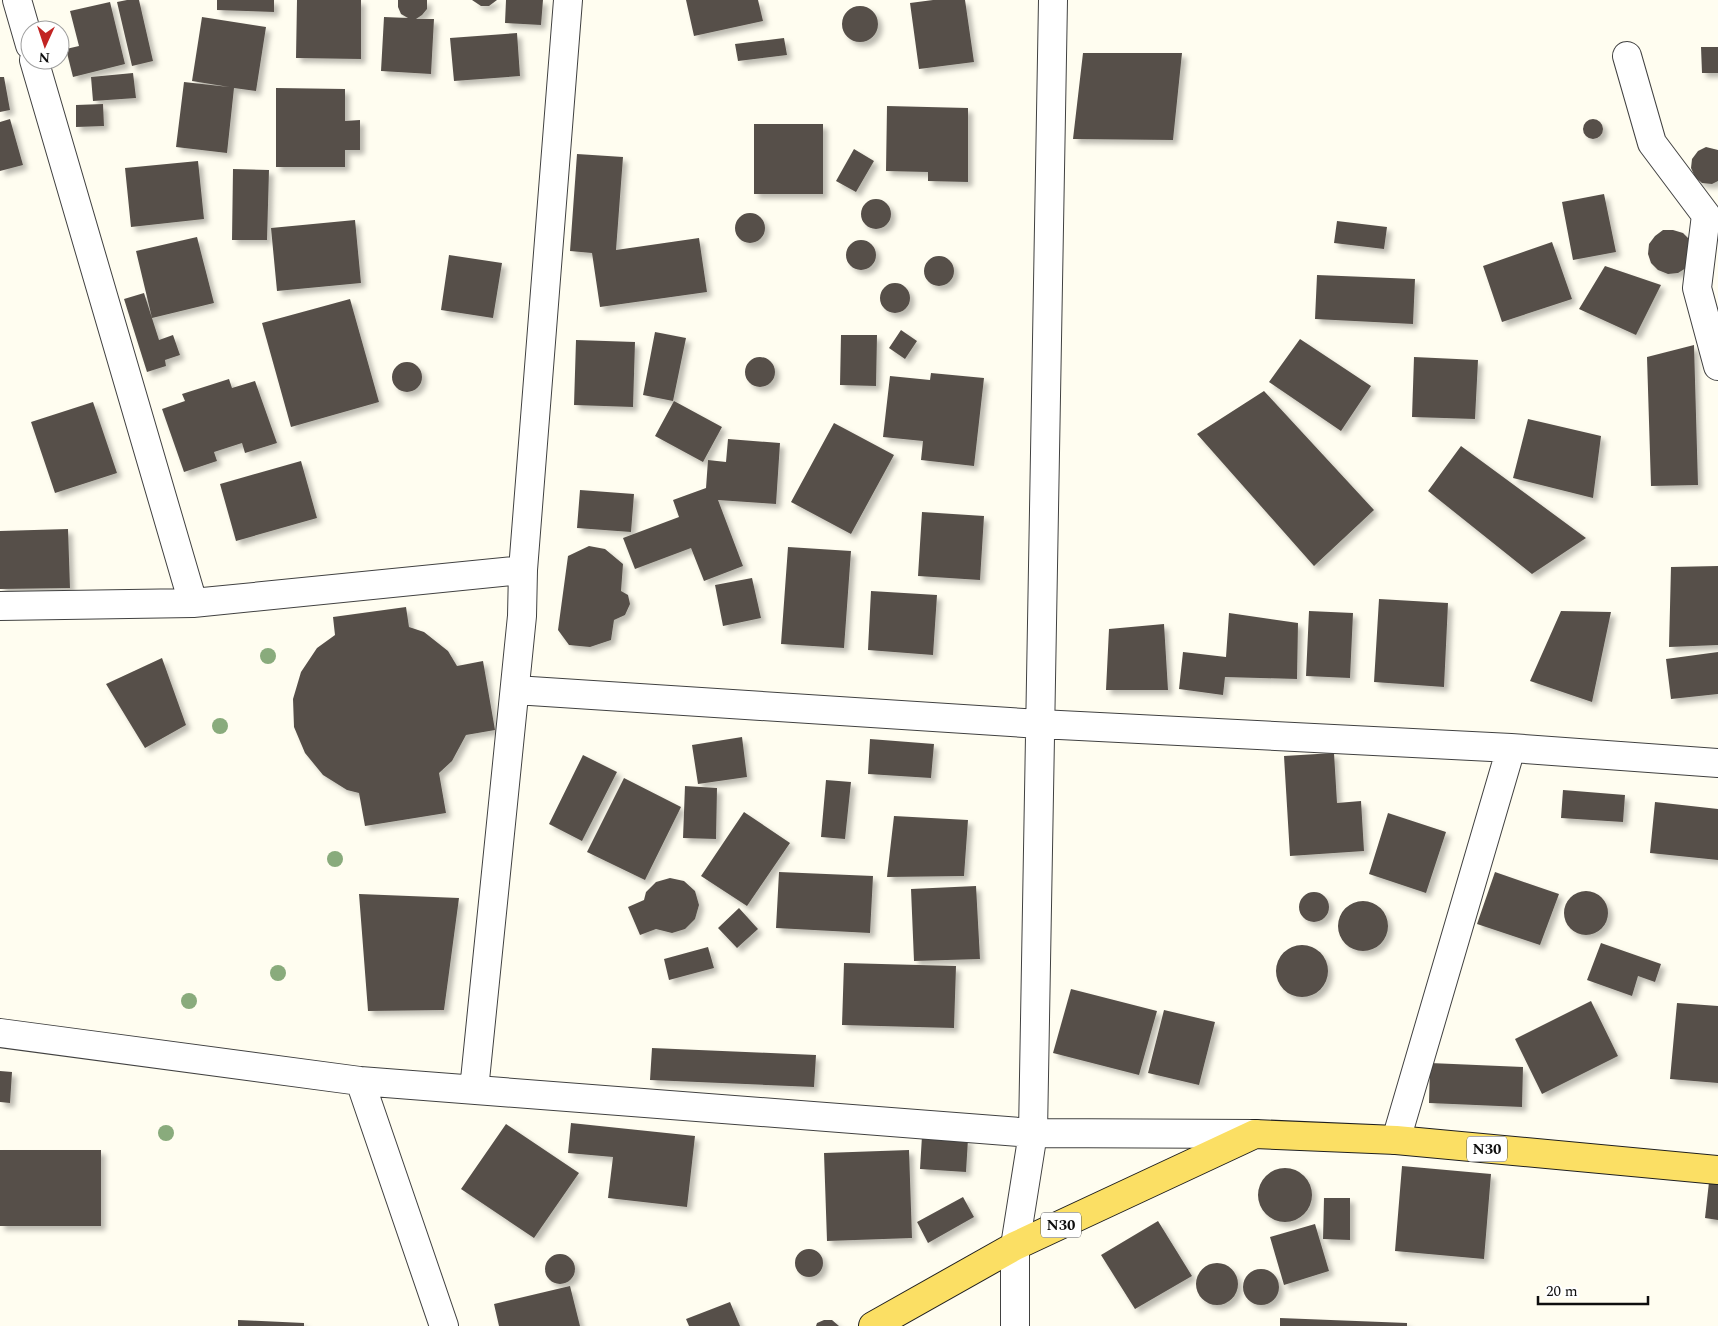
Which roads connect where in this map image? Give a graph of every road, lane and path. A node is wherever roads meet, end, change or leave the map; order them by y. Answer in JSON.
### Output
{"nodes":[{"id":1,"x":17,"y":0,"type":"edge"},
{"id":2,"x":568,"y":0,"type":"edge"},
{"id":3,"x":1053,"y":0,"type":"edge"},
{"id":4,"x":23,"y":20,"type":"edge"},
{"id":5,"x":1627,"y":56,"type":"dead end"},
{"id":6,"x":37,"y":70,"type":"edge"},
{"id":7,"x":1718,"y":366,"type":"edge"},
{"id":8,"x":523,"y":570,"type":"junction"},
{"id":9,"x":193,"y":603,"type":"junction"},
{"id":10,"x":0,"y":606,"type":"edge"},
{"id":11,"x":514,"y":690,"type":"junction"},
{"id":12,"x":1040,"y":724,"type":"junction"},
{"id":13,"x":1511,"y":748,"type":"junction"},
{"id":14,"x":1718,"y":763,"type":"edge"},
{"id":15,"x":0,"y":1033,"type":"edge"},
{"id":16,"x":360,"y":1081,"type":"junction"},
{"id":17,"x":474,"y":1090,"type":"junction"},
{"id":18,"x":1033,"y":1133,"type":"junction"},
{"id":19,"x":1255,"y":1134,"type":"junction"},
{"id":20,"x":1396,"y":1140,"type":"junction"},
{"id":21,"x":1718,"y":1170,"type":"edge"},
{"id":22,"x":1016,"y":1246,"type":"junction"},
{"id":23,"x":444,"y":1326,"type":"edge"},
{"id":24,"x":873,"y":1326,"type":"edge"},
{"id":25,"x":1015,"y":1326,"type":"edge"}],
"edges":[{"from":1,"to":4,"type":"street"},
{"from":2,"to":8,"type":"street"},
{"from":3,"to":12,"type":"street"},
{"from":5,"to":7,"type":"street"},
{"from":6,"to":9,"type":"street"},
{"from":8,"to":9,"type":"street"},
{"from":8,"to":11,"type":"street"},
{"from":9,"to":10,"type":"street"},
{"from":11,"to":12,"type":"street"},
{"from":11,"to":17,"type":"street"},
{"from":12,"to":13,"type":"street"},
{"from":12,"to":18,"type":"street"},
{"from":13,"to":14,"type":"street"},
{"from":13,"to":20,"type":"street"},
{"from":15,"to":16,"type":"street"},
{"from":16,"to":17,"type":"street"},
{"from":16,"to":23,"type":"street"},
{"from":17,"to":18,"type":"street"},
{"from":18,"to":19,"type":"street"},
{"from":18,"to":22,"type":"street"},
{"from":19,"to":20,"type":"main road","number":"N30"},
{"from":19,"to":22,"type":"main road","number":"N30"},
{"from":20,"to":21,"type":"main road","number":"N30"},
{"from":22,"to":24,"type":"main road","number":"N30"},
{"from":22,"to":25,"type":"street"}]}
